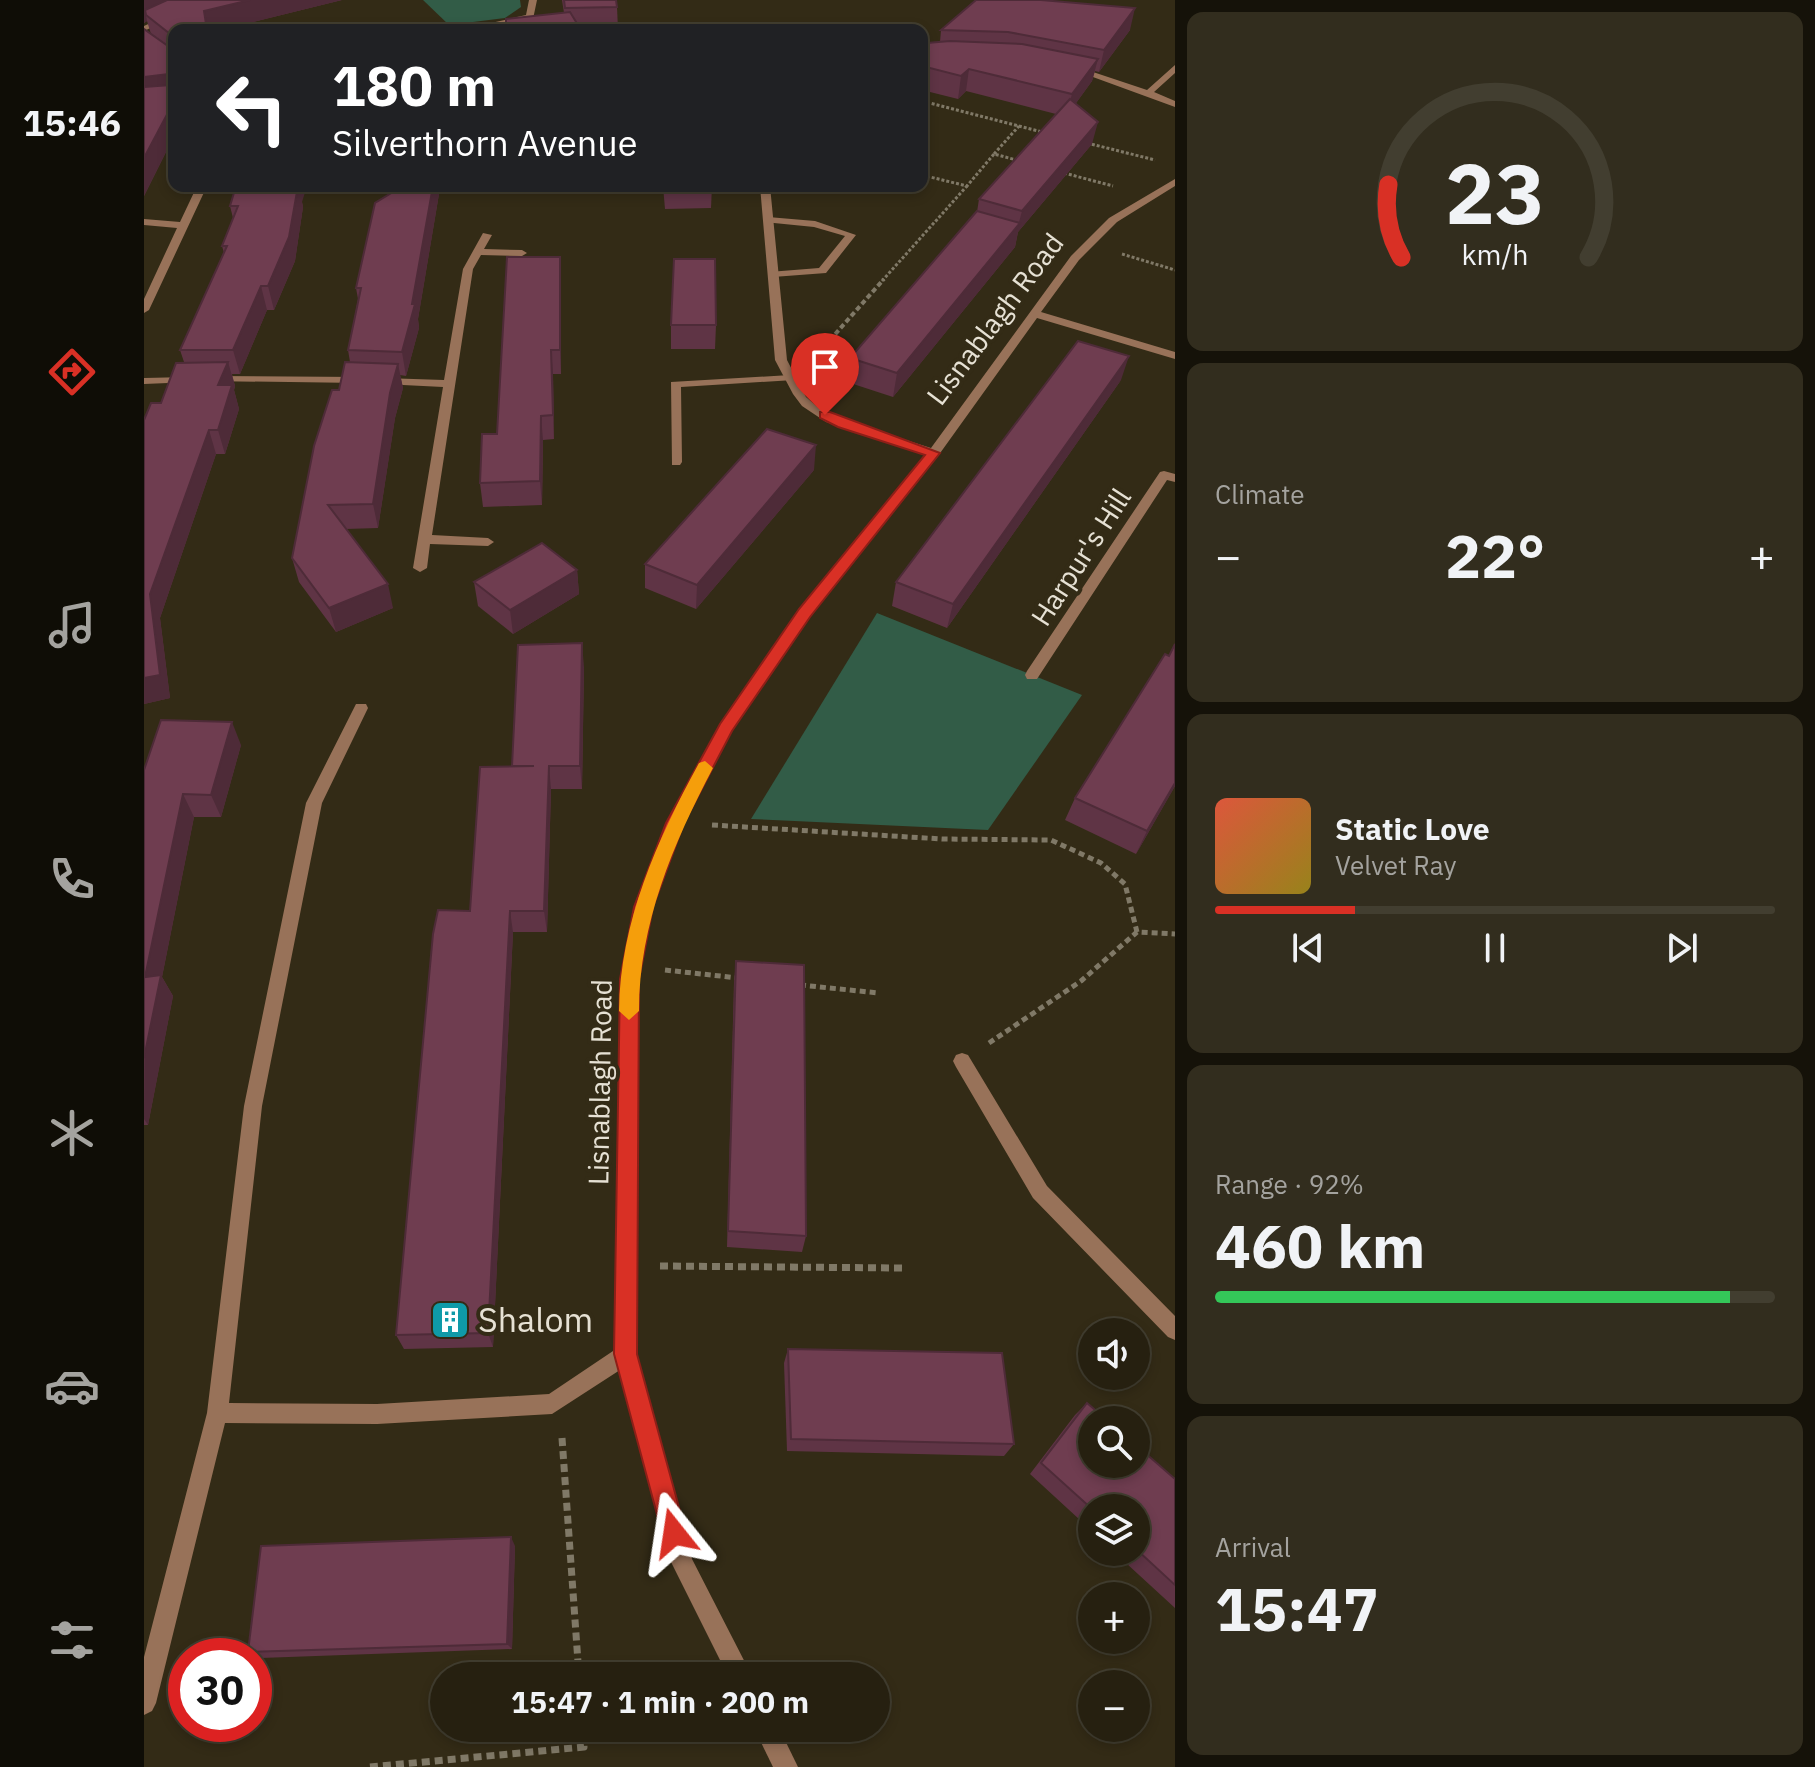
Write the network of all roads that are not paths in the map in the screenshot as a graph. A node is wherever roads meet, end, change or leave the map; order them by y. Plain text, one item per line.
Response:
1 (207, 0) edge
2 (533, 0) edge
3 (494, 24) edge
4 (144, 33) edge
5 (1062, 67) edge
6 (1175, 68) edge
7 (1148, 93) junction
8 (1175, 104) edge
9 (1175, 182) edge
10 (199, 192) edge
11 (766, 192) edge
12 (768, 220) junction
13 (144, 222) edge
14 (183, 225) junction
15 (487, 235) dead end
16 (478, 252) junction
17 (522, 253) edge
18 (773, 274) junction
19 (144, 310) edge
20 (1033, 313) junction
21 (1175, 356) edge
22 (790, 378) junction
23 (144, 381) edge
24 (449, 384) junction
25 (934, 453) junction
26 (676, 462) dead end
27 (1175, 478) edge
28 (424, 539) junction
29 (488, 542) dead end
30 (420, 568) dead end
31 (1032, 675) dead end
32 (361, 708) dead end
33 (962, 1061) road end
34 (1175, 1330) edge
35 (626, 1354) junction
36 (217, 1413) junction
37 (733, 1662) edge
38 (144, 1703) edge
39 (773, 1742) edge
40 (786, 1767) edge

1 - 4 street
2 - 3 street
5 - 7 street
6 - 7 street
7 - 8 street
9 - 20 street, Lisnablagh Road
10 - 14 street
11 - 12 street
12 - 18 street
12 - 18 street
13 - 14 street
14 - 19 street
15 - 16 street
16 - 17 street
16 - 24 street
18 - 22 street
20 - 21 street
20 - 25 street, Lisnablagh Road
22 - 25 street
22 - 26 street
23 - 24 street
24 - 28 street
25 - 35 street, Lisnablagh Road
27 - 31 street, Harpur's Hill
28 - 29 street
28 - 30 street
32 - 36 street
33 - 34 street
35 - 36 street
35 - 37 street, Lisnablagh Road
36 - 38 street
39 - 40 street

